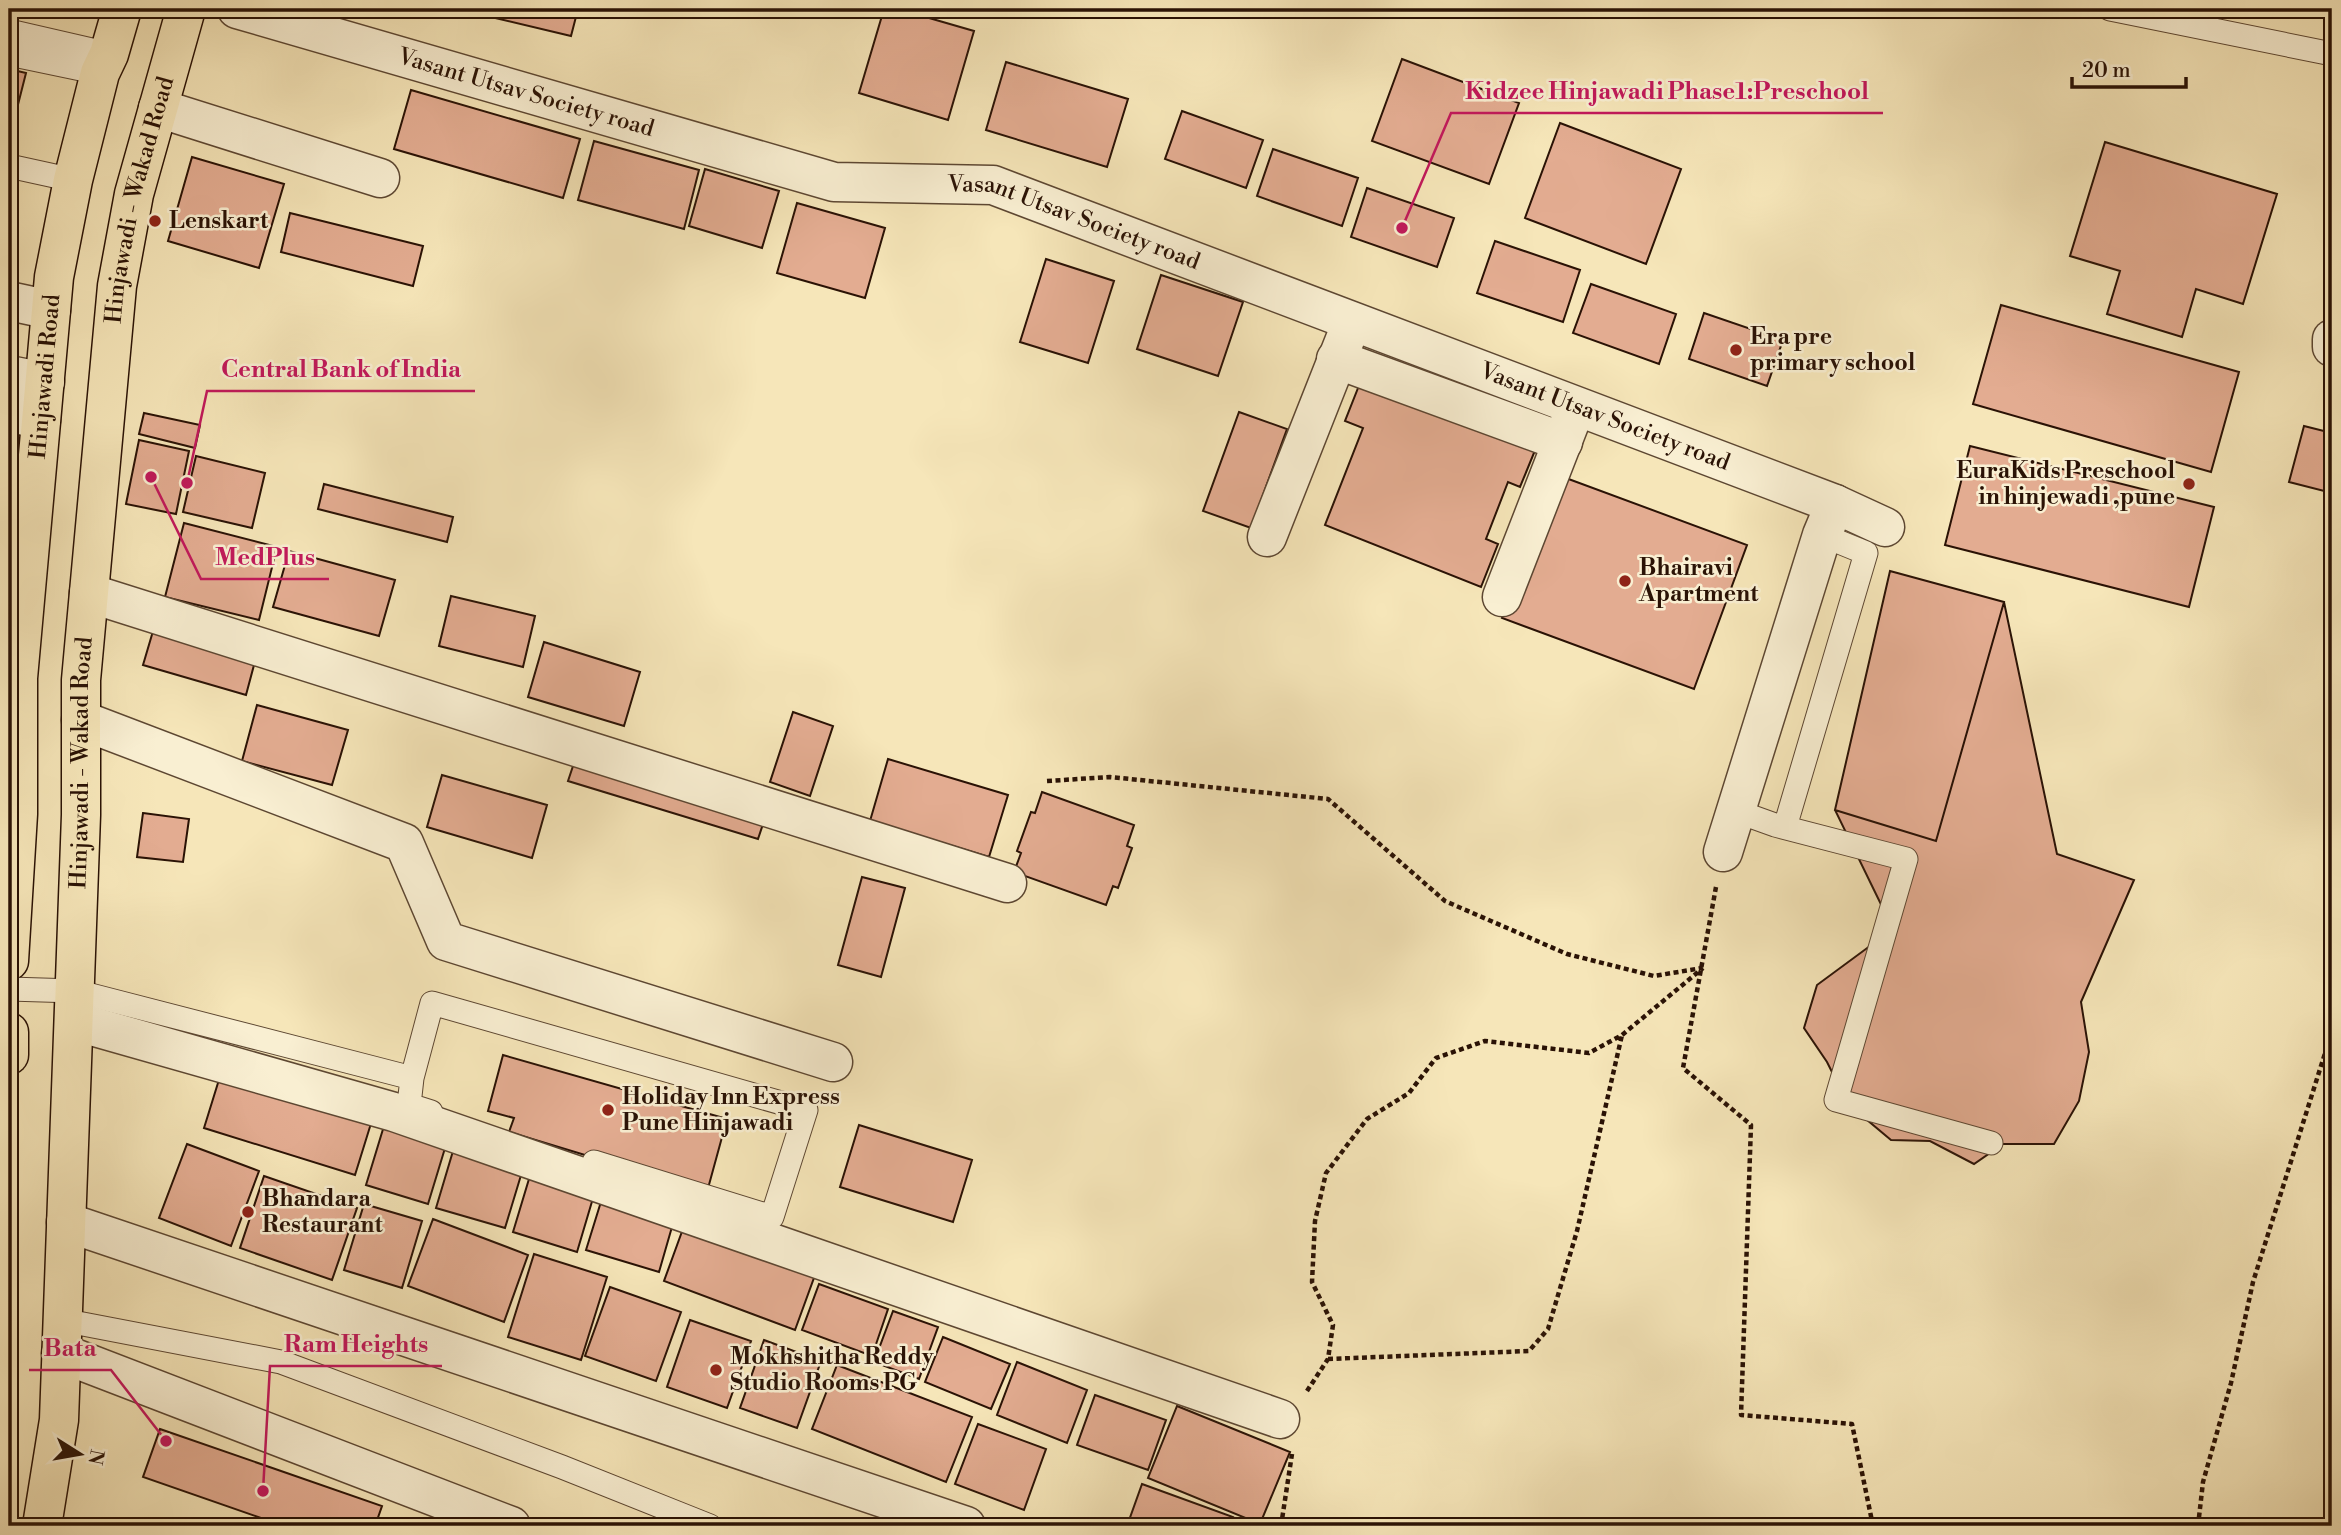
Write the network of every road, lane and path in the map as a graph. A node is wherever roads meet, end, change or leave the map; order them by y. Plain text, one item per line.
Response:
1 (122, 9) edge
2 (186, 9) edge
3 (237, 9) edge
4 (2110, 9) edge
5 (9, 31) edge
6 (9, 54) edge
7 (2332, 54) edge
8 (104, 63) junction
9 (158, 108) junction
10 (9, 166) edge
11 (380, 178) dead end
12 (73, 180) junction
13 (9, 301) edge
14 (51, 310) junction
15 (1341, 316) junction
16 (2332, 339) edge
17 (2332, 347) edge
18 (1331, 374) junction
19 (27, 378) edge
20 (1577, 405) junction
21 (25, 416) edge
22 (1563, 442) junction
23 (1829, 519) junction
24 (1885, 527) dead end
25 (1267, 537) dead end
26 (89, 593) junction
27 (1502, 597) dead end
28 (14, 666) edge
29 (81, 720) junction
30 (1047, 781) dead end
31 (1736, 811) junction
32 (1785, 827) junction
33 (1723, 852) joint
34 (1007, 883) dead end
35 (9, 961) edge
36 (1703, 968) junction
37 (9, 989) edge
38 (74, 1006) junction
39 (9, 1032) edge
40 (1622, 1035) junction
41 (2332, 1035) edge
42 (9, 1043) edge
43 (9, 1055) edge
44 (833, 1062) dead end
45 (412, 1078) junction
46 (1991, 1143) dead end
47 (66, 1222) junction
48 (62, 1336) junction
49 (1328, 1359) junction
50 (1292, 1422) junction
51 (48, 1524) edge
52 (511, 1526) edge
53 (710, 1526) edge
54 (966, 1526) edge
55 (1281, 1526) edge
56 (1873, 1526) edge
57 (2198, 1526) edge

1 - 8 main road, Hinjawadi Road
2 - 9 main road, Hinjawadi - Wakad Road
3 - 15 street, Vasant Utsav Society road
4 - 7 lane
5 - 8 lane
6 - 8 lane
8 - 12 main road, Hinjawadi Road
9 - 11 street
9 - 26 main road, Hinjawadi - Wakad Road
10 - 12 lane
12 - 14 main road, Hinjawadi Road
13 - 14 street
14 - 19 main road, Hinjawadi Road
15 - 18 street
15 - 20 street, Vasant Utsav Society road
16 - 17 street
18 - 22 street
18 - 25 street
19 - 21 main road, Hinjawadi Road
20 - 22 street
20 - 23 street, Vasant Utsav Society road
21 - 28 main road, Hinjawadi Road
22 - 27 street
23 - 24 street, Vasant Utsav Society road
23 - 31 street
23 - 32 lane
26 - 29 main road, Hinjawadi - Wakad Road
26 - 34 street
28 - 35 main road, Hinjawadi Road
29 - 38 main road, Hinjawadi - Wakad Road
29 - 44 street
30 - 36 path
31 - 32 lane
31 - 33 street
32 - 46 lane
33 - 36 path
36 - 40 path
36 - 56 path
37 - 38 lane
38 - 45 lane
38 - 47 main road, Hinjawadi - Wakad Road
38 - 50 street
39 - 42 main road
40 - 49 path
40 - 49 path
41 - 57 path
42 - 43 main road
45 - 45 lane
47 - 48 main road, Hinjawadi - Wakad Road
47 - 54 street
48 - 51 main road, Hinjawadi - Wakad Road
48 - 52 street
48 - 53 lane
49 - 50 path
50 - 55 path

